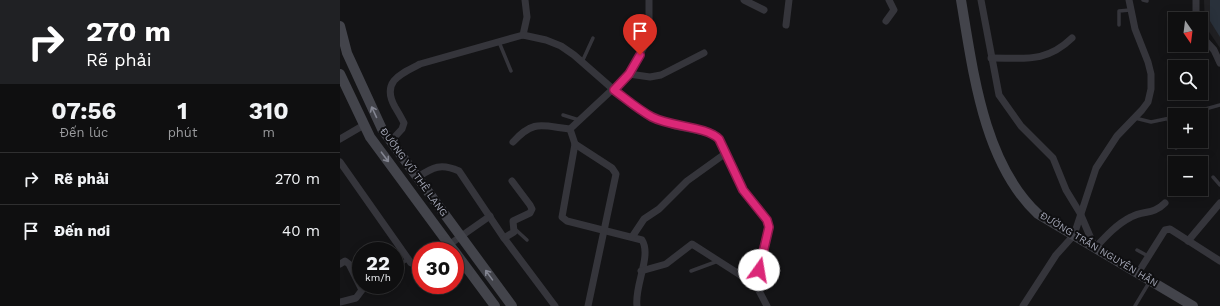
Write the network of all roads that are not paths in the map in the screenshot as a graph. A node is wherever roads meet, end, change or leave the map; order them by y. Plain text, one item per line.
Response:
1 (525, 0) edge
2 (649, 0) edge
3 (789, 0) edge
4 (889, 0) edge
5 (961, 0) edge
6 (981, 0) edge
7 (1129, 0) edge
8 (1196, 0) edge
9 (748, 1) edge
10 (764, 10) dead end
11 (1130, 10) junction
12 (1196, 12) edge
13 (886, 21) dead end
14 (786, 25) dead end
15 (1119, 25) dead end
16 (341, 32) edge
17 (523, 36) junction
18 (593, 38) dead end
19 (1072, 38) dead end
20 (499, 42) junction
21 (1208, 44) edge
22 (704, 54) dead end
23 (991, 58) junction
24 (582, 62) junction
25 (1220, 63) edge
26 (511, 71) dead end
27 (340, 74) edge
28 (629, 74) junction
29 (614, 90) junction
30 (1220, 105) edge
31 (1208, 108) edge
32 (563, 115) dead end
33 (1135, 118) junction
34 (1168, 119) edge
35 (580, 120) junction
36 (364, 125) junction
37 (570, 129) junction
38 (340, 139) edge
39 (391, 141) junction
40 (513, 142) dead end
41 (575, 144) junction
42 (726, 153) junction
43 (340, 162) edge
44 (1213, 177) dead end
45 (418, 178) junction
46 (512, 181) dead end
47 (1220, 184) edge
48 (1164, 203) dead end
49 (1220, 203) edge
50 (1080, 213) junction
51 (490, 216) junction
52 (514, 228) junction
53 (604, 231) junction
54 (1074, 235) junction
55 (461, 236) junction
56 (632, 237) junction
57 (504, 238) junction
58 (527, 240) dead end
59 (1188, 240) junction
60 (448, 242) edge
61 (457, 242) edge
62 (1096, 248) junction
63 (1137, 250) dead end
64 (1148, 256) junction
65 (408, 259) junction
66 (718, 261) junction
67 (1220, 261) edge
68 (404, 262) edge
69 (412, 263) edge
70 (340, 264) edge
71 (464, 264) edge
72 (641, 271) junction
73 (691, 271) dead end
74 (1138, 273) junction
75 (1150, 280) junction
76 (756, 285) junction
77 (340, 302) edge
78 (495, 306) edge
79 (512, 306) edge
80 (555, 306) edge
81 (588, 306) edge
82 (637, 306) edge
83 (766, 306) edge
84 (1023, 306) edge
85 (1135, 306) edge
86 (1193, 306) edge

1 - 17 street
2 - 28 street
3 - 14 street
4 - 13 street
5 - 54 street, ĐƯỜNG TRẦN NGUYÊN HÃN
6 - 23 street
7 - 11 street
8 - 12 street
9 - 10 street
11 - 15 lane
11 - 33 street
39 -> 16 street, ĐƯỜNG VŨ THÊ LANG
17 - 20 street
17 - 24 street
18 - 24 lane
19 - 23 street
20 - 26 lane
20 - 39 street
21 - 25 street
22 - 28 street
23 - 50 street
24 - 29 street
27 - 36 street, ĐƯỜNG VŨ THÊ LANG
28 - 29 street
29 - 35 street
29 - 42 street
30 - 31 lane
32 - 35 lane
33 - 34 lane
33 - 50 street
35 - 37 street
36 - 38 street
36 -> 60 street, ĐƯỜNG VŨ THÊ LANG
37 - 40 street
37 - 41 street
39 - 45 street, ĐƯỜNG VŨ THÊ LANG
41 - 53 street
41 - 53 street
42 - 56 street
42 - 76 street
43 - 65 street
44 - 47 lane
45 - 51 street
45 - 55 street, ĐƯỜNG VŨ THÊ LANG
46 - 52 street
48 - 62 street
49 - 59 street
50 - 54 street
50 - 62 street
51 - 55 street
51 - 57 street
52 - 57 street
52 - 58 lane
53 - 56 street
53 - 81 street
54 - 62 street, ĐƯỜNG TRẦN NGUYÊN HÃN
54 - 84 street
55 - 61 street
79 -> 55 street, ĐƯỜNG VŨ THÊ LANG
56 - 72 street
57 - 80 street
59 - 64 street
59 - 67 street
62 - 74 street, ĐƯỜNG TRẦN NGUYÊN HÃN
63 - 64 lane
64 - 74 street
65 - 68 lane
65 - 69 street
66 - 72 street
66 - 73 lane
66 - 76 street
70 - 77 street
71 - 78 street, ĐƯỜNG VŨ THÊ LANG
72 - 82 street
74 - 75 street, ĐƯỜNG TRẦN NGUYÊN HÃN
75 - 85 lane
75 - 86 street, ĐƯỜNG TRẦN NGUYÊN HÃN
76 - 83 street

